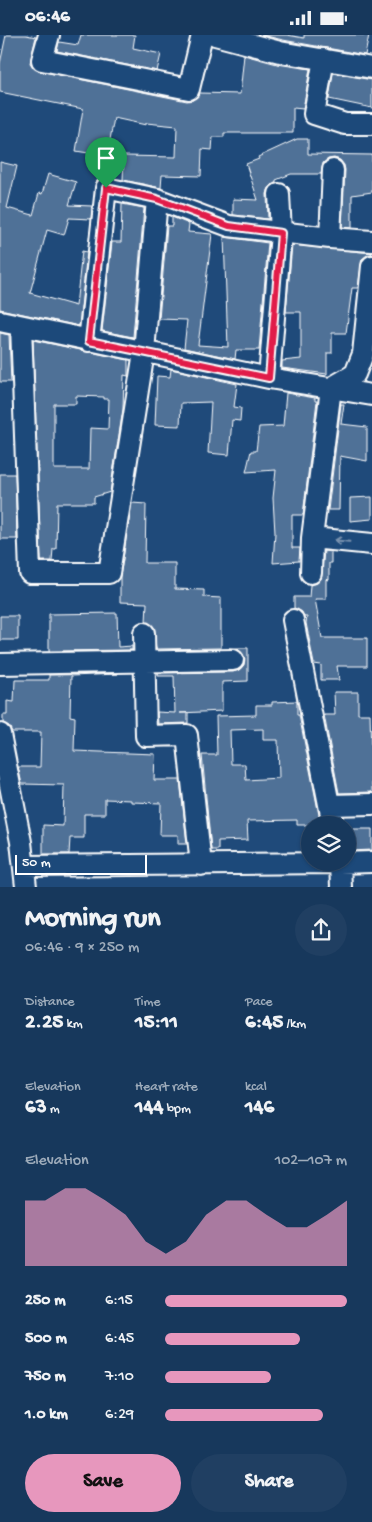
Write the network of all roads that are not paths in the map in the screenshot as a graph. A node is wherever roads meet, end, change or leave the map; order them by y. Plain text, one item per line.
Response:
1 (49, 35) edge
2 (202, 35) edge
3 (215, 35) edge
4 (281, 43) edge
5 (324, 59) junction
6 (372, 68) edge
7 (372, 124) edge
8 (333, 170) dead end
9 (279, 195) dead end
10 (157, 199) junction
11 (281, 233) junction
12 (330, 238) junction
13 (372, 241) edge
14 (372, 267) edge
15 (0, 321) edge
16 (20, 326) junction
17 (89, 341) junction
18 (144, 352) junction
19 (269, 378) junction
20 (331, 388) junction
21 (372, 395) edge
22 (312, 538) junction
23 (372, 544) edge
24 (311, 573) dead end
25 (293, 620) dead end
26 (144, 633) dead end
27 (233, 659) dead end
28 (144, 661) junction
29 (0, 664) edge
30 (1, 739) edge
31 (372, 803) edge
32 (330, 805) junction
33 (332, 816) edge
34 (372, 861) edge
35 (356, 862) edge
36 (301, 864) edge
37 (201, 865) junction
38 (24, 866) junction
39 (340, 871) edge
40 (26, 887) edge
41 (341, 887) edge

1 - 2 street
3 - 4 street
4 - 5 street
5 - 6 street
5 - 7 street
8 - 12 street
9 - 11 street
10 - 11 street
10 - 17 street
10 - 18 street
11 - 12 street
11 - 19 street
12 - 13 street
14 - 20 street
15 - 16 street
16 - 17 street
16 - 18 street
17 - 18 street
18 - 19 street
19 - 20 street
20 - 21 street
20 - 22 street
23 -> 22 street
22 - 24 street
25 - 32 street
26 - 28 street
27 - 28 street
28 - 29 street
28 - 37 street
30 - 38 street
31 - 32 street
32 - 33 street
34 - 35 street
36 - 37 street
37 - 38 street
38 - 40 street
39 - 41 street

